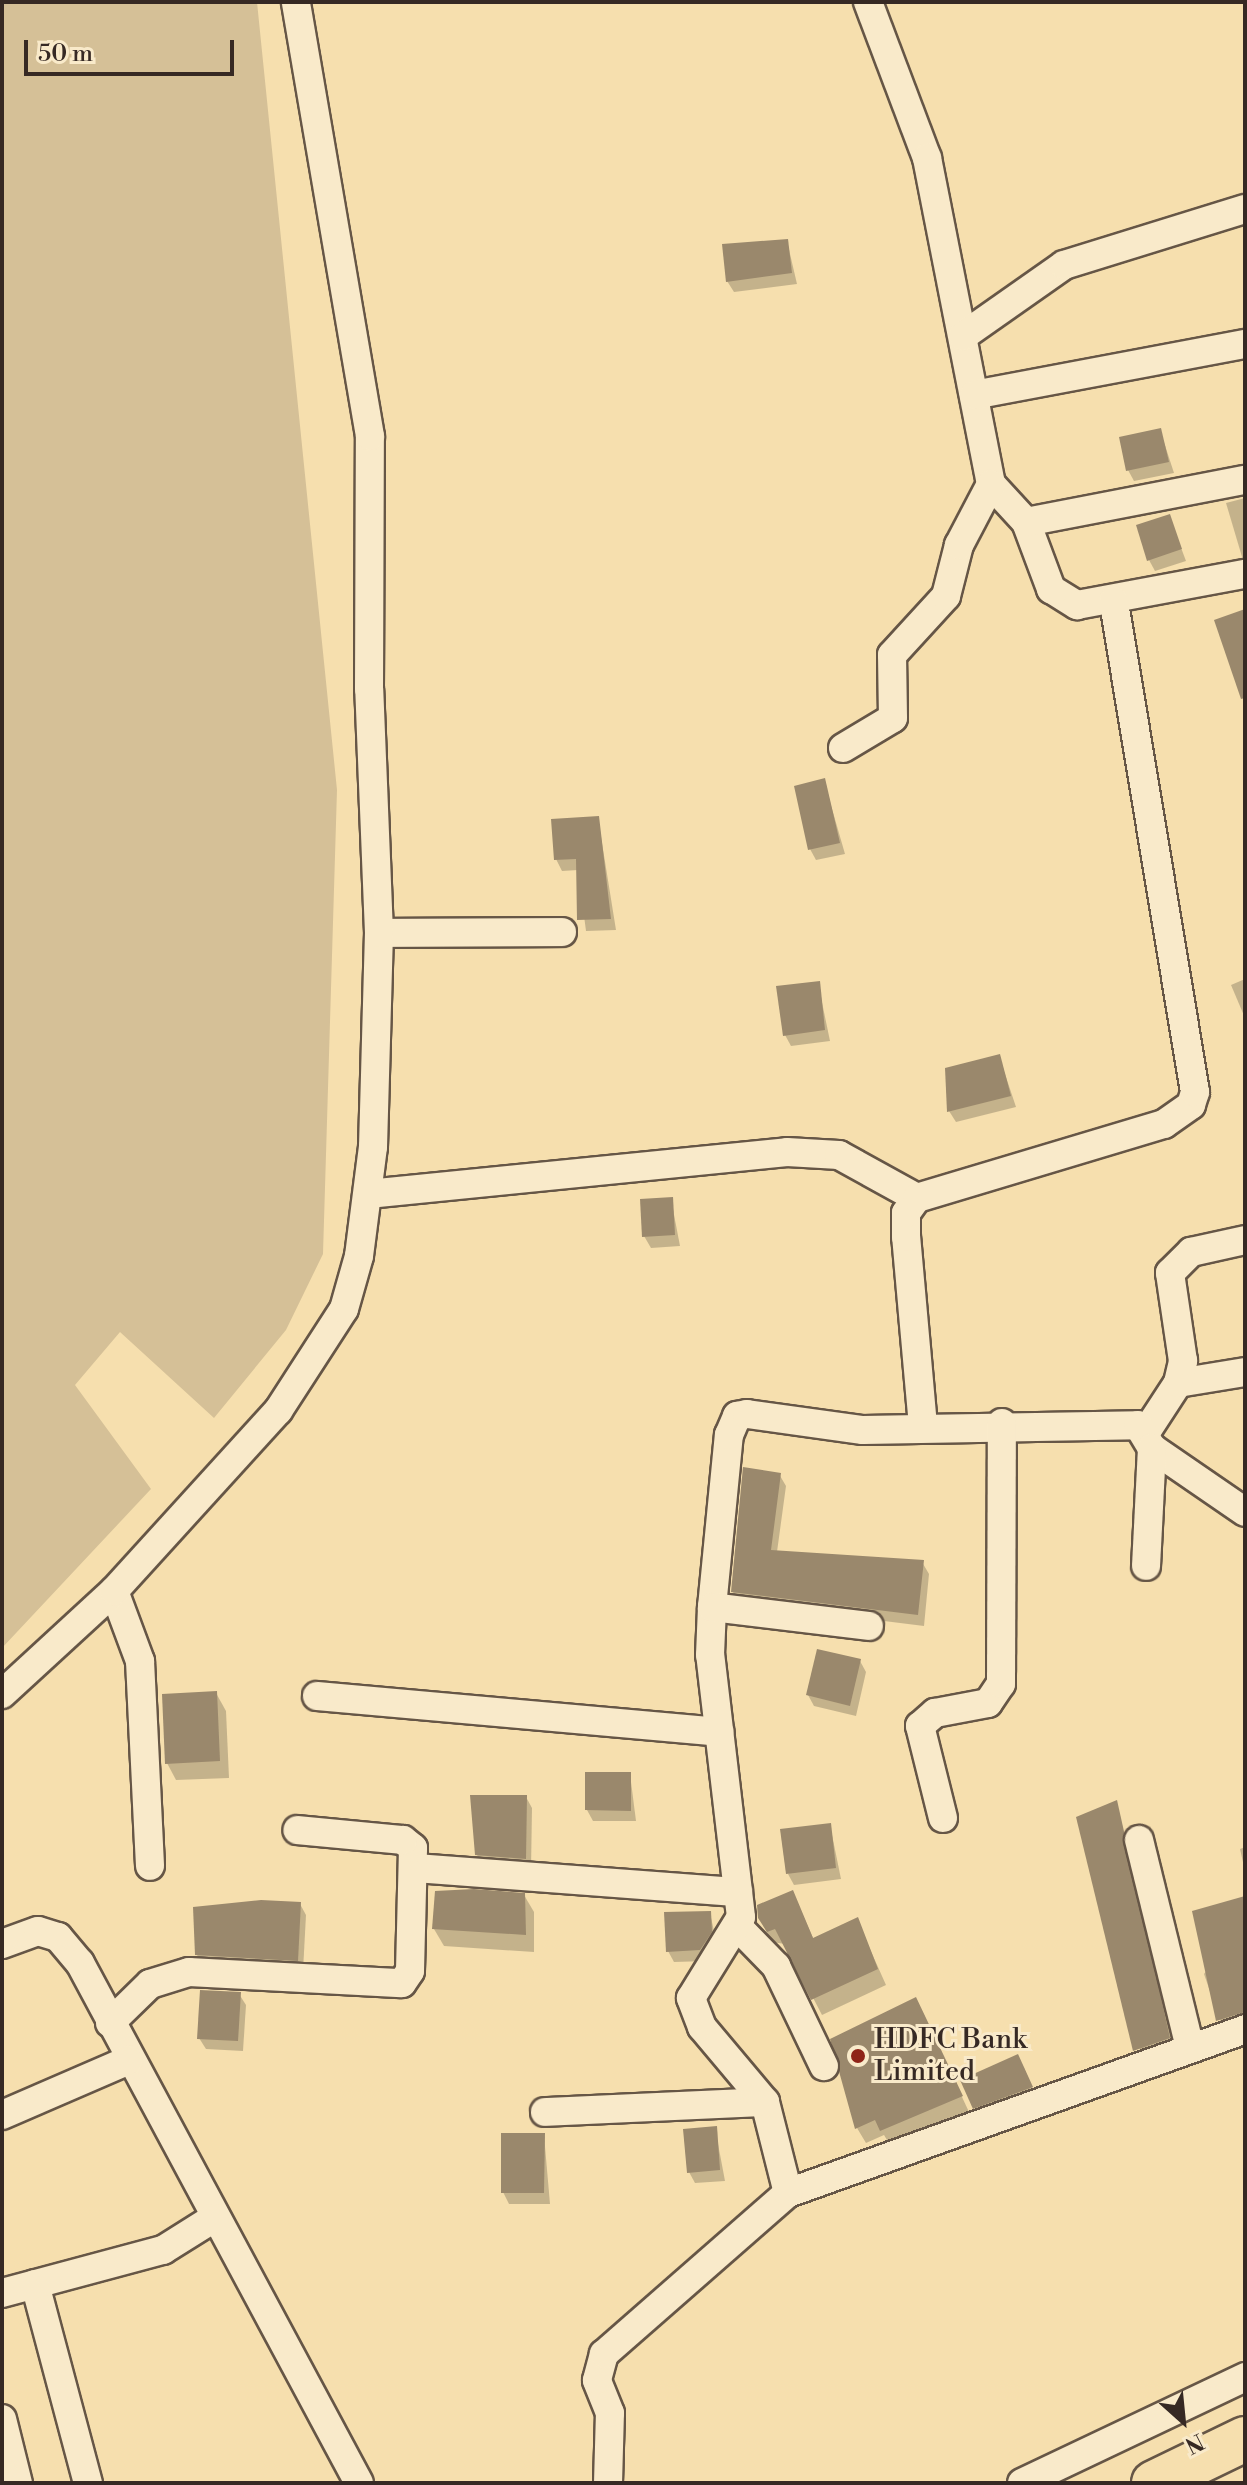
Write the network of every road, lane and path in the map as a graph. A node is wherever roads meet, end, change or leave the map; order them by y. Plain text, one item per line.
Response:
1 (296, 2) edge
2 (868, 2) edge
3 (1245, 209) edge
4 (963, 336) junction
5 (1245, 344) edge
6 (974, 395) junction
7 (1245, 480) edge
8 (991, 484) junction
9 (1026, 522) junction
10 (1245, 574) edge
11 (1114, 601) junction
12 (843, 748) dead end
13 (562, 932) dead end
14 (379, 933) junction
15 (368, 1194) junction
16 (917, 1198) junction
17 (1245, 1240) edge
18 (1245, 1372) edge
19 (1178, 1383) junction
20 (1002, 1423) junction
21 (923, 1426) junction
22 (1149, 1440) junction
23 (1245, 1512) edge
24 (1146, 1566) dead end
25 (114, 1591) junction
26 (712, 1607) junction
27 (869, 1626) dead end
28 (2, 1694) edge
29 (317, 1696) dead end
30 (719, 1732) junction
31 (943, 1818) dead end
32 (297, 1830) dead end
33 (1139, 1840) dead end
34 (150, 1866) dead end
35 (416, 1868) junction
36 (738, 1892) junction
37 (740, 1929) junction
38 (2, 1944) edge
39 (110, 2023) junction
40 (1245, 2029) edge
41 (1189, 2043) junction
42 (129, 2060) junction
43 (824, 2066) dead end
44 (765, 2102) junction
45 (545, 2112) dead end
46 (2, 2115) edge
47 (788, 2193) junction
48 (214, 2218) junction
49 (35, 2284) junction
50 (2, 2293) edge
51 (1245, 2377) edge
52 (2, 2419) edge
53 (1245, 2439) edge
54 (18, 2483) edge
55 (88, 2483) edge
56 (359, 2483) edge
57 (608, 2483) edge
58 (1022, 2483) edge
59 (1154, 2483) edge

1 - 14 street
2 - 4 street
3 - 4 street
4 - 6 street
5 - 6 street
6 - 8 street
7 - 9 street
8 - 9 street
8 - 12 street
9 - 11 street
10 - 11 street
11 - 16 street
13 - 14 street
14 - 15 street
15 - 16 street
15 - 25 street
16 - 21 street
17 - 19 street
18 - 19 street
19 - 22 street
20 - 21 street
20 - 22 street
20 - 31 street
21 - 26 street
22 - 23 street
22 - 24 street
25 - 28 street
25 - 34 street
26 - 27 street
26 - 30 street
29 - 30 street
30 - 36 street
32 - 35 street
33 - 41 street
35 - 36 street
35 - 39 street
36 - 37 street
37 - 43 street
37 - 44 street
38 - 39 street
39 - 42 street
40 - 41 street
41 - 47 street
42 - 46 street
42 - 48 street
44 - 45 street
44 - 47 street
47 - 57 street
48 - 49 street
48 - 56 street
49 - 50 street
49 - 55 street
51 - 58 street
52 - 54 street
53 - 59 highway

